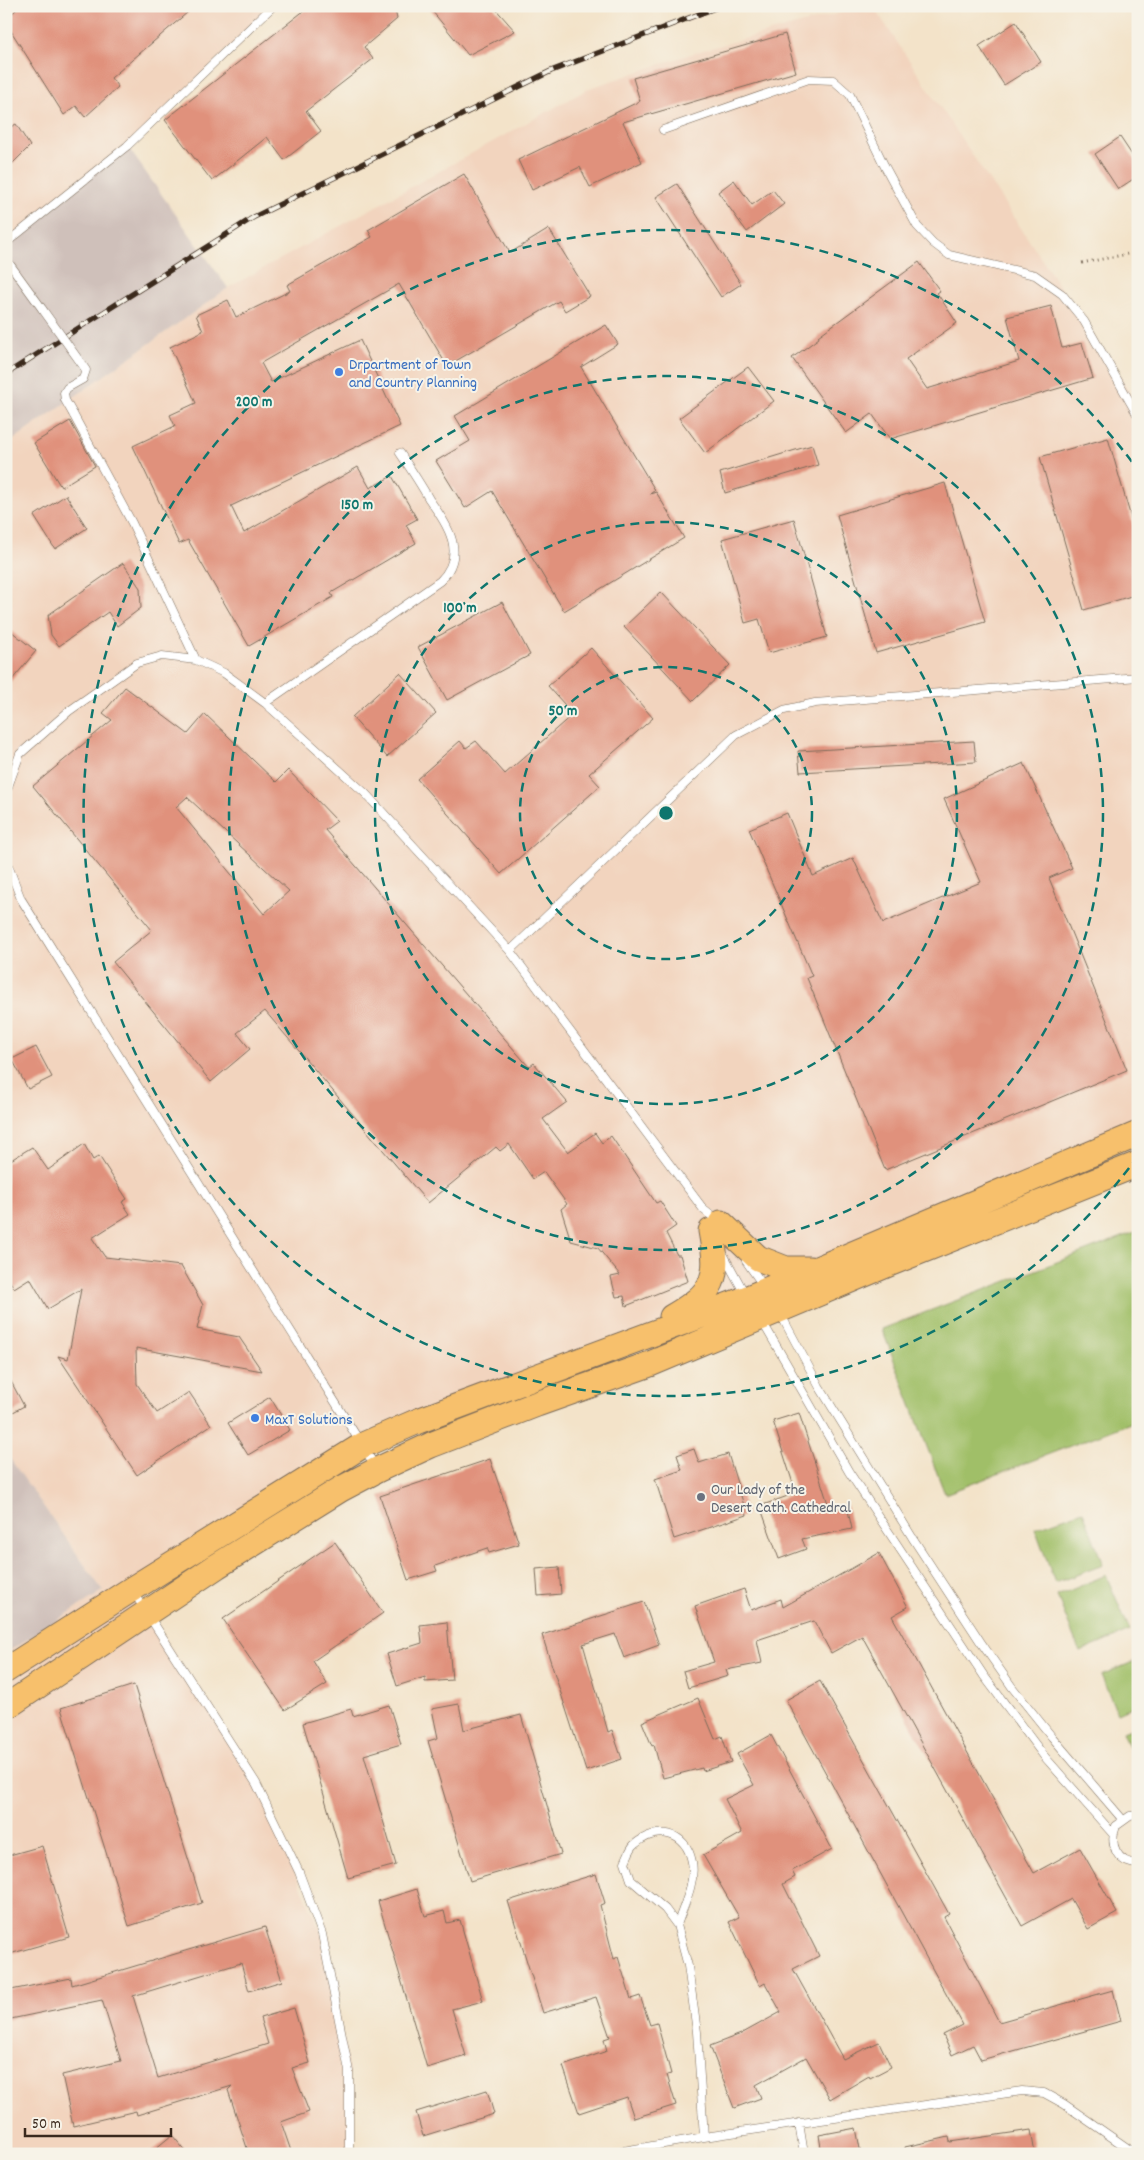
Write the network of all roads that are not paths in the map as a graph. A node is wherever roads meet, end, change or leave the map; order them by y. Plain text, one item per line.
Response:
1 (273, 6) edge
2 (663, 130) dead end
3 (6, 243) edge
4 (6, 259) edge
5 (1138, 416) edge
6 (400, 453) dead end
7 (196, 660) junction
8 (1138, 677) edge
9 (264, 703) junction
10 (6, 792) edge
11 (6, 860) edge
12 (510, 951) junction
13 (1138, 1134) edge
14 (1138, 1164) edge
15 (712, 1221) junction
16 (814, 1269) junction
17 (764, 1305) junction
18 (644, 1338) junction
19 (650, 1364) junction
20 (363, 1445) junction
21 (377, 1470) junction
22 (132, 1589) junction
23 (148, 1612) junction
24 (6, 1670) edge
25 (6, 1707) edge
26 (1138, 1815) edge
27 (1123, 1820) junction
28 (1113, 1834) junction
29 (1138, 1864) edge
30 (677, 1925) junction
31 (799, 2123) junction
32 (704, 2137) junction
33 (349, 2154) edge
34 (606, 2154) edge
35 (804, 2154) edge
36 (1136, 2154) edge

1 - 3 lane
2 - 5 lane
4 - 7 lane, bridge
6 - 9 lane
7 - 9 lane
7 - 10 lane
8 - 12 lane
9 - 12 lane
11 - 20 lane
12 - 15 lane
13 - 16 main road
14 - 17 main road
15 - 16 main road
15 - 17 lane
15 - 17 lane
15 - 18 main road
16 - 17 main road
17 - 18 main road
17 - 19 main road
17 - 27 lane
17 - 28 lane
18 - 19 main road
18 - 20 main road
19 - 21 main road
20 - 21 lane
20 - 22 main road
21 - 23 main road
22 - 23 lane
22 - 24 main road
23 - 25 main road
23 - 33 lane
26 - 27 lane
27 - 28 lane
28 - 29 lane
30 - 30 lane
30 - 32 lane
31 - 32 lane
31 - 35 lane
31 - 36 lane
32 - 34 lane

